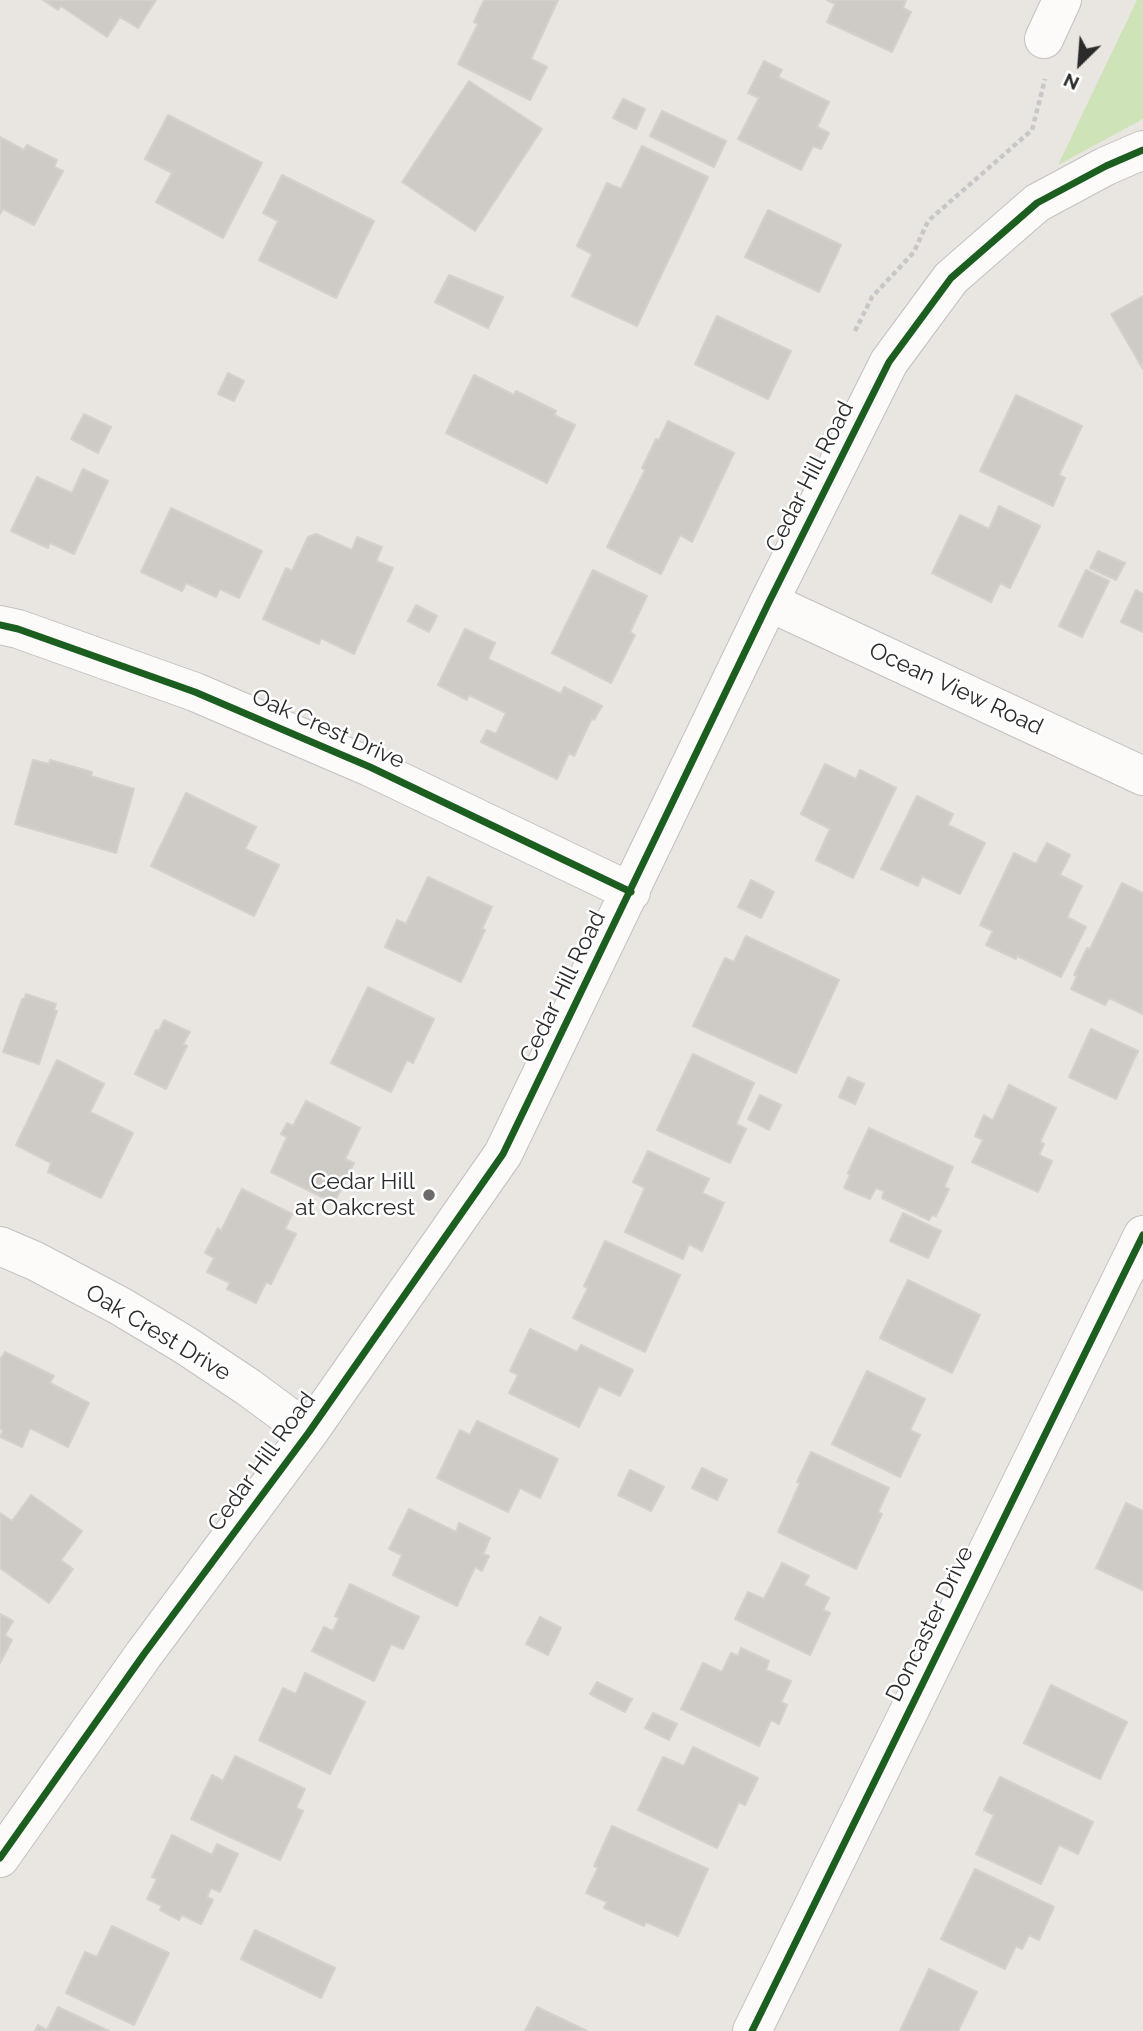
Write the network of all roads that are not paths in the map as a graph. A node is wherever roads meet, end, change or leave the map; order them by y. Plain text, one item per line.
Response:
1 (1062, 0) edge
2 (1044, 38) road end
3 (1143, 150) edge
4 (769, 602) junction
5 (0, 625) edge
6 (1143, 776) edge
7 (631, 892) junction
8 (1143, 1234) edge
9 (0, 1246) edge
10 (309, 1432) junction
11 (0, 1858) edge
12 (752, 2031) edge

1 - 2 street
3 - 4 street, Cedar Hill Road
4 - 6 street, Ocean View Road
4 - 7 street, Cedar Hill Road
5 - 7 street, Oak Crest Drive
7 - 10 street, Cedar Hill Road
8 - 12 street, Doncaster Drive
9 - 10 street, Oak Crest Drive
10 - 11 street, Cedar Hill Road

